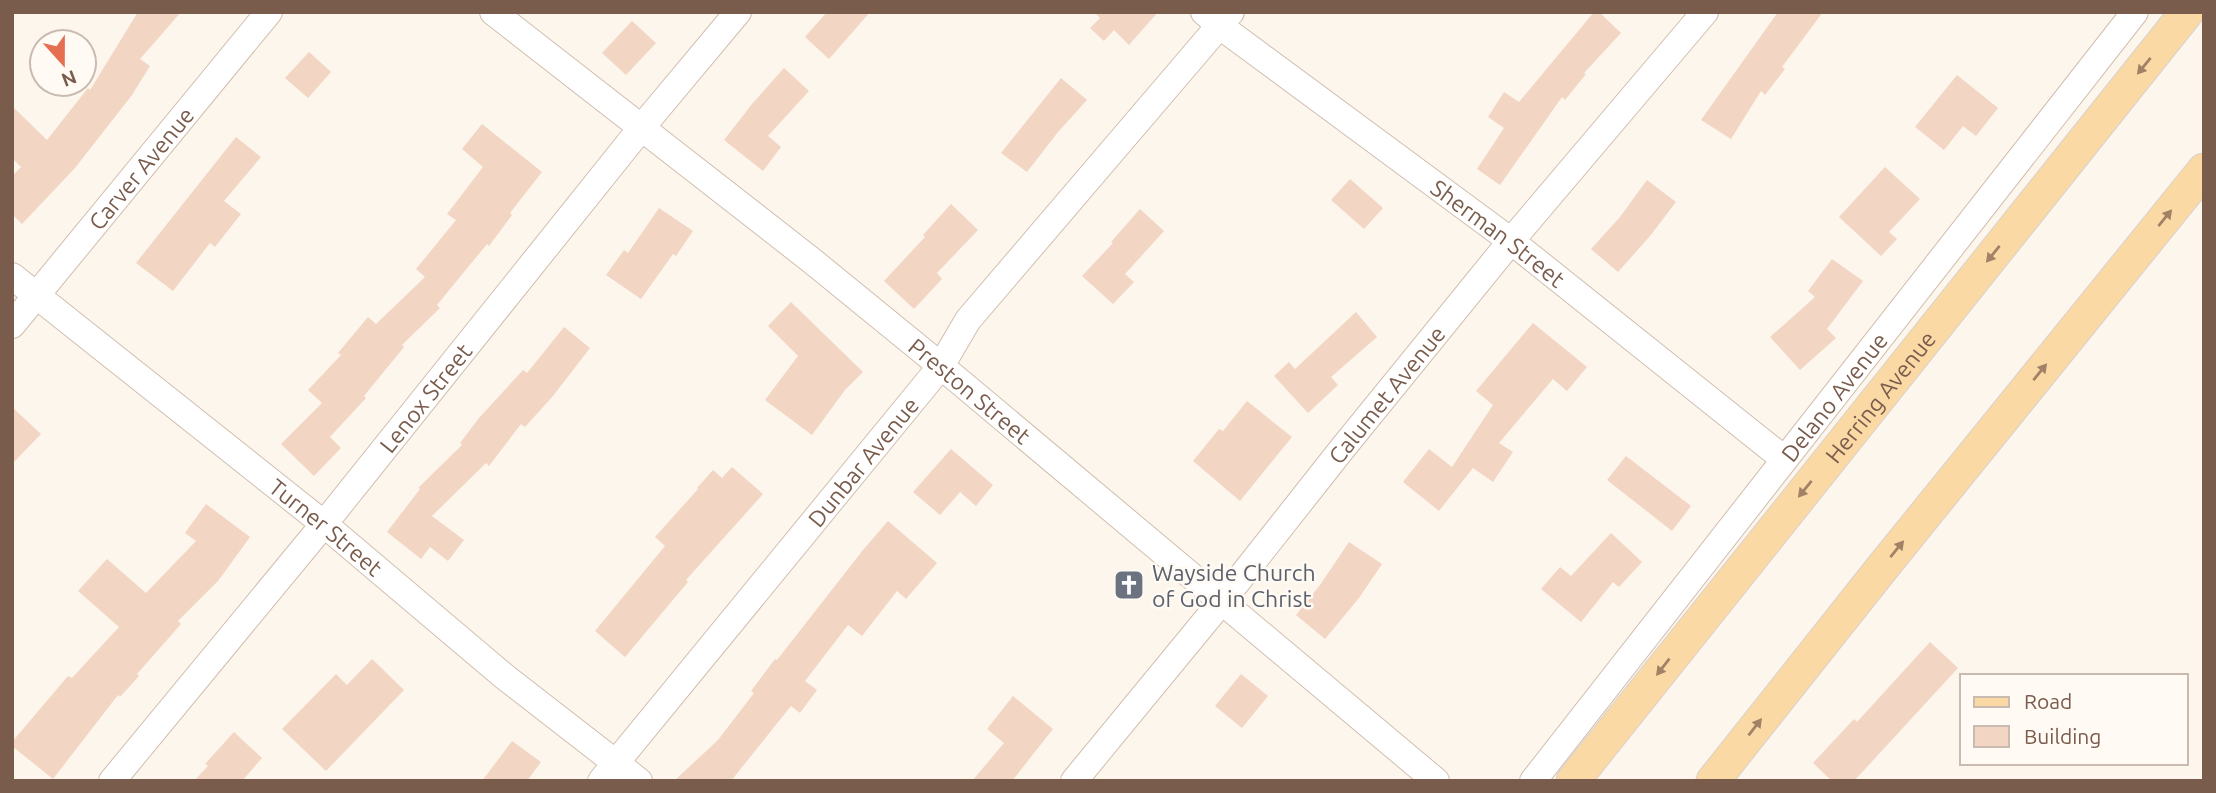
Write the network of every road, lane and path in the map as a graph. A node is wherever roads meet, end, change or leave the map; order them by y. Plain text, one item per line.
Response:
1 (269, 12) edge
2 (494, 12) edge
3 (738, 12) edge
4 (1705, 12) edge
5 (2135, 12) edge
6 (2187, 12) edge
7 (1219, 17) edge
8 (642, 127) junction
9 (2204, 170) edge
10 (1511, 241) junction
11 (12, 276) edge
12 (36, 296) junction
13 (12, 324) edge
14 (941, 366) junction
15 (1784, 460) junction
16 (324, 524) junction
17 (1222, 601) junction
18 (609, 772) edge
19 (112, 781) edge
20 (639, 781) edge
21 (1074, 781) edge
22 (1436, 781) edge
23 (1533, 781) edge
24 (1573, 781) edge
25 (1713, 781) edge

1 - 12 street, Carver Avenue
2 - 8 street, Preston Street
3 - 8 street, Lenox Street
4 - 10 street, Calumet Avenue
5 - 15 street, Delano Avenue
6 -> 24 main road, Herring Avenue
7 - 10 street, Sherman Street
7 - 14 street, Dunbar Avenue
8 - 14 street, Preston Street
8 - 16 street, Lenox Street
25 -> 9 main road
10 - 15 street, Sherman Street
10 - 17 street, Calumet Avenue
11 - 12 street, Turner Street
12 - 13 street, Carver Avenue
12 - 16 street, Turner Street
14 - 17 street, Preston Street
14 - 18 street, Dunbar Avenue
15 - 23 street, Delano Avenue
16 - 18 street, Turner Street
16 - 19 street, Lenox Street
17 - 21 street, Calumet Avenue
17 - 22 street, Preston Street
18 - 20 street, Turner Street

